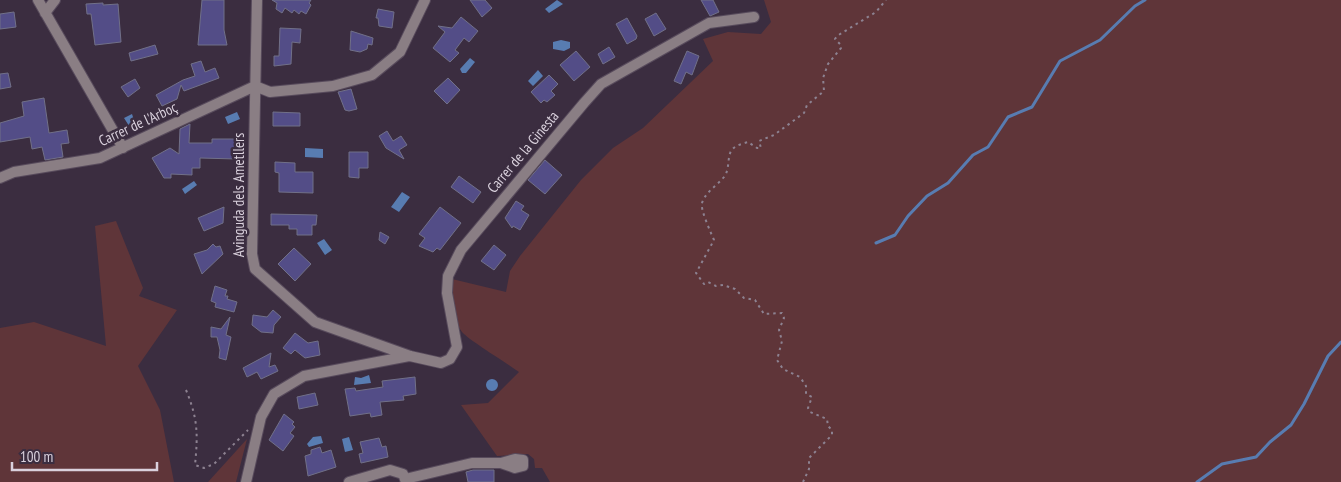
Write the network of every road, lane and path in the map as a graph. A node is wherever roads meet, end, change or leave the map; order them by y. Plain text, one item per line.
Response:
1 (38, 0) edge
2 (55, 0) edge
3 (257, 0) edge
4 (425, 0) edge
5 (886, 0) edge
6 (45, 13) junction
7 (754, 17) dead end
8 (255, 86) junction
9 (123, 148) junction
10 (0, 178) edge
11 (378, 344) junction
12 (410, 356) junction
13 (376, 362) junction
14 (186, 390) dead end
15 (259, 425) junction
16 (501, 463) dead end
17 (406, 480) edge
18 (246, 482) edge
19 (349, 482) edge
20 (803, 482) edge

1 - 6 street
2 - 6 street
3 - 8 street, Avinguda dels Ametllers
4 - 8 street
5 - 20 path
6 - 9 street
7 - 12 street, Carrer de la Ginesta
8 - 9 street, Carrer de l'Arboç
8 - 11 street, Avinguda dels Ametllers
9 - 10 street, Carrer de l'Arboç
11 - 12 street, Avinguda dels Ametllers
11 - 13 street
12 - 13 street
13 - 15 street
14 - 15 path
15 - 18 street
16 - 17 street
17 - 19 street

